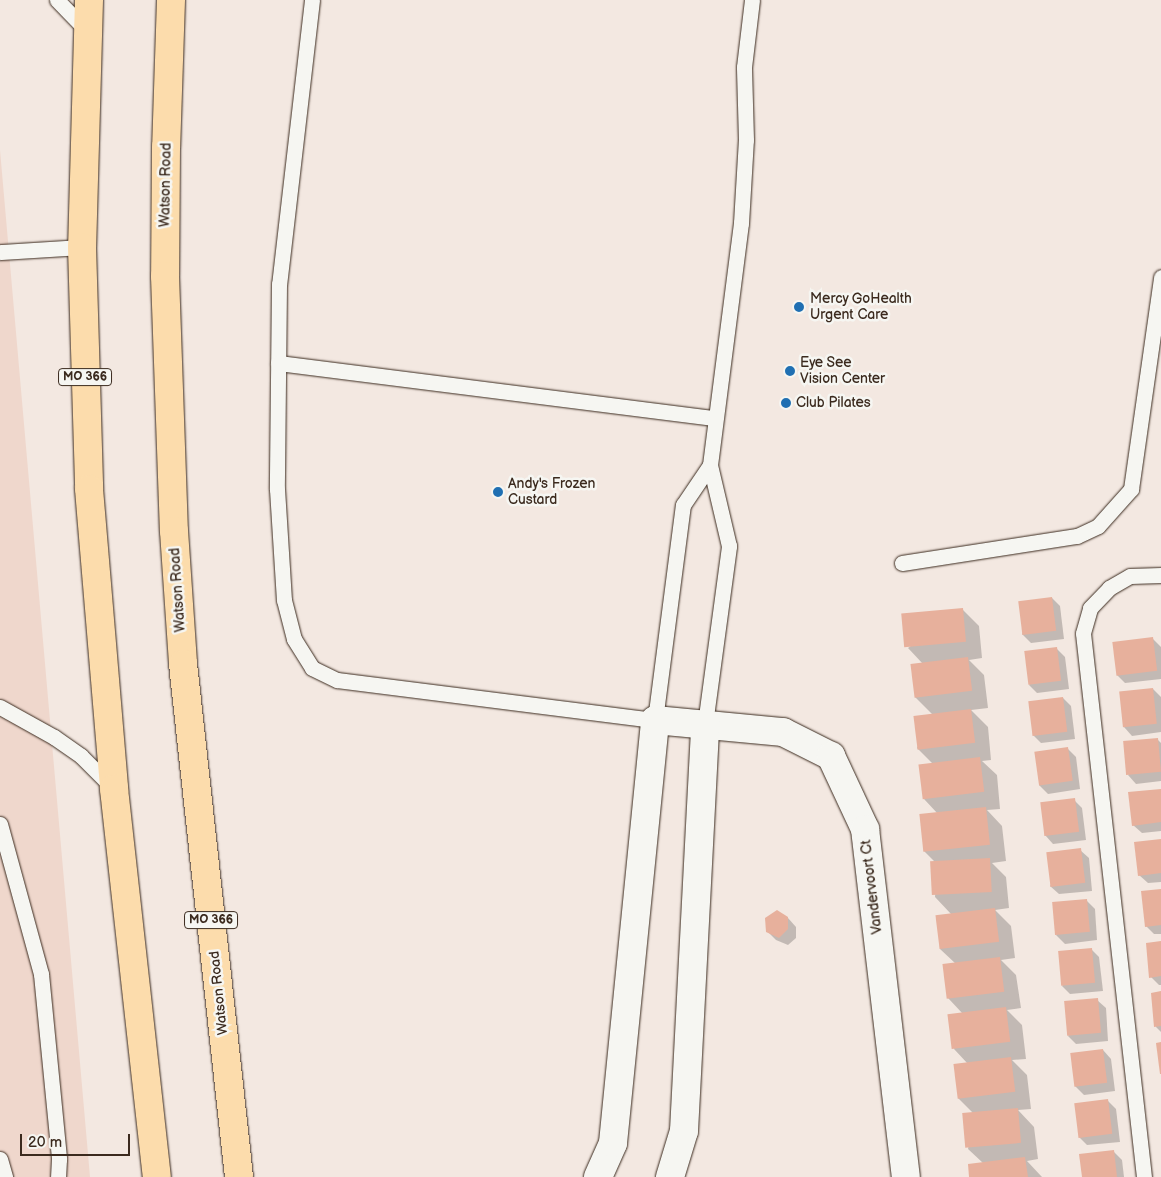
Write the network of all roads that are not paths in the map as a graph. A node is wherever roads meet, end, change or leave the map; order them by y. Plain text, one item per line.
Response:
1 (57, 0) edge
2 (89, 0) edge
3 (154, 0) edge
4 (171, 0) edge
5 (312, 0) edge
6 (752, 0) edge
7 (169, 28) junction
8 (87, 31) junction
9 (82, 248) junction
10 (0, 252) edge
11 (1161, 277) edge
12 (278, 363) junction
13 (715, 418) junction
14 (710, 465) junction
15 (902, 563) dead end
16 (1161, 575) edge
17 (0, 707) edge
18 (655, 720) junction
19 (706, 724) junction
20 (114, 789) junction
21 (0, 824) edge
22 (152, 1135) junction
23 (0, 1159) edge
24 (243, 1172) edge
25 (5, 1177) edge
26 (58, 1177) edge
27 (140, 1177) edge
28 (157, 1177) edge
29 (598, 1177) edge
30 (670, 1177) edge
31 (906, 1177) edge
32 (1144, 1177) edge

1 - 8 lane
2 - 8 main road, MO 366
3 - 7 main road
4 - 7 main road, Watson Road / MO 366
5 - 12 lane
6 - 13 lane
7 - 24 main road, Watson Road / MO 366
8 - 9 main road, MO 366
9 - 10 lane
9 - 20 main road, MO 366
11 - 15 lane
12 - 13 lane
12 - 18 lane
13 - 14 lane
14 - 18 lane
14 - 19 lane
16 - 32 lane
17 - 20 lane
18 - 19 street, Vandervoort Ct
18 - 29 street
19 - 30 street
19 - 31 street, Vandervoort Ct
20 - 22 main road, MO 366
21 - 26 lane
22 - 27 main road
22 - 28 main road, MO 366
23 - 25 lane

